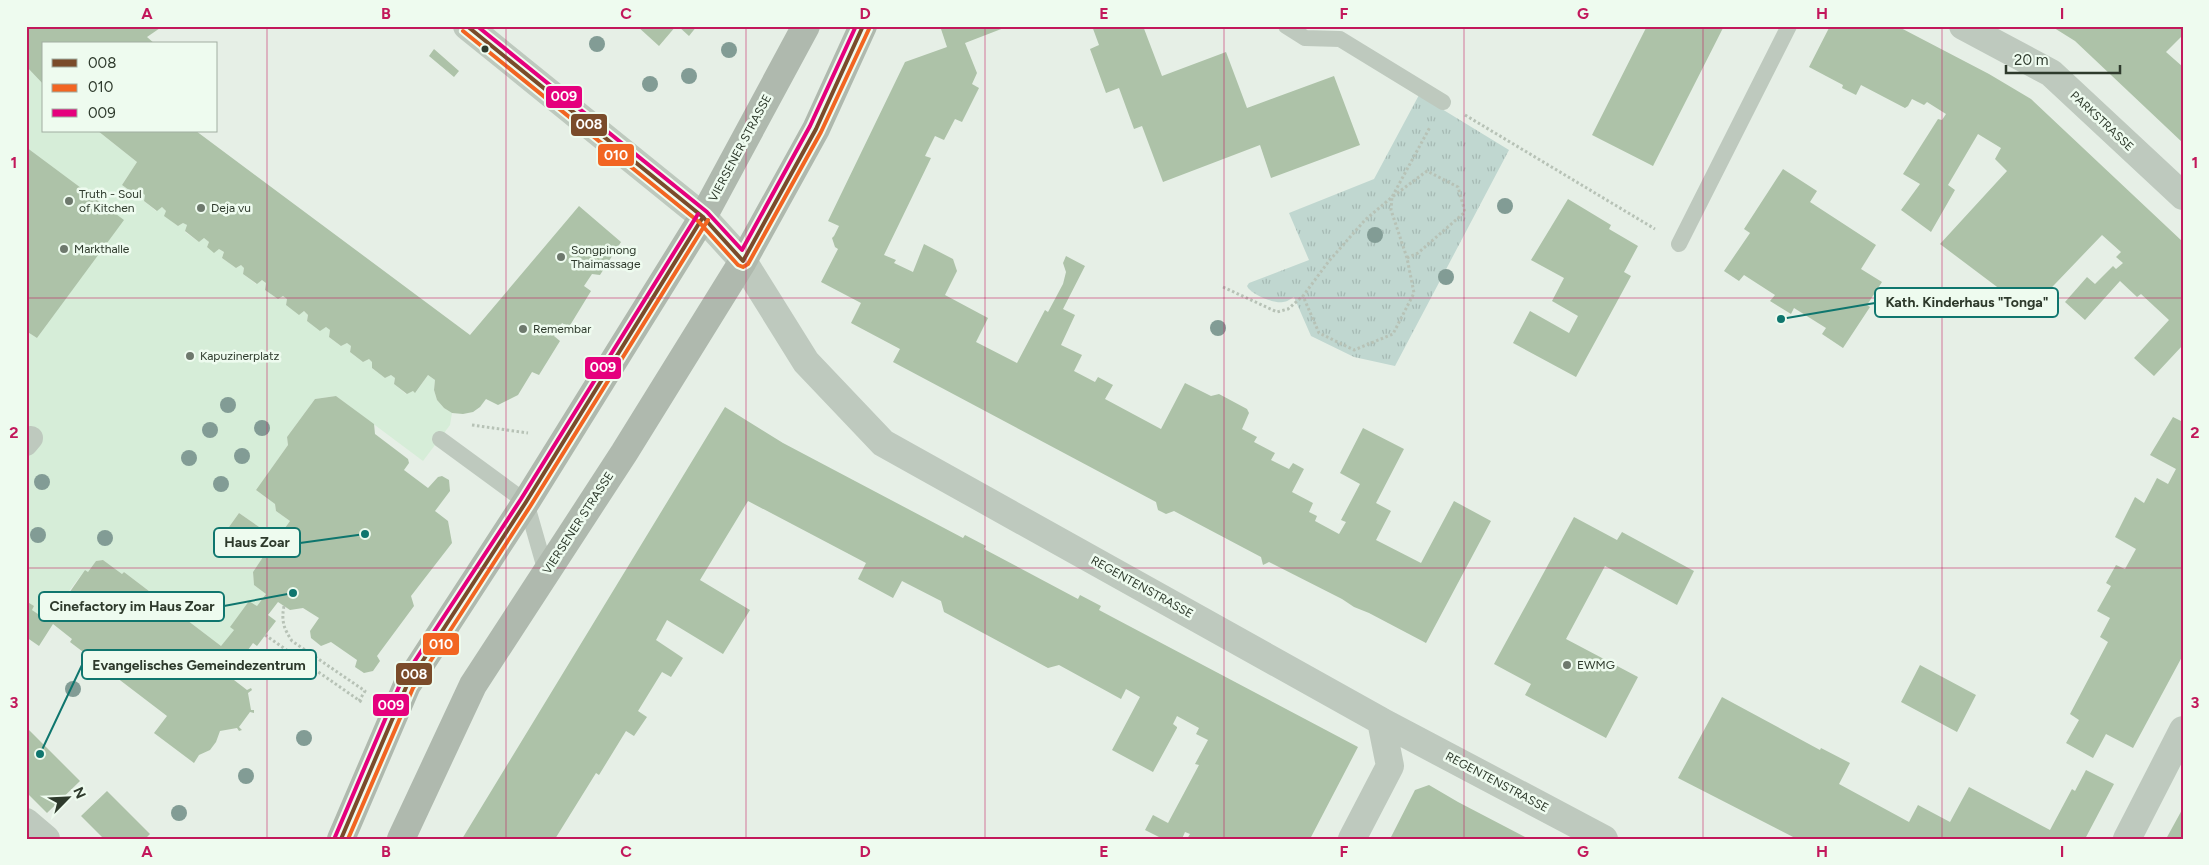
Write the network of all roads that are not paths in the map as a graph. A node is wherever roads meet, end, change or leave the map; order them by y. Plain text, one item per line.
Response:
1 (467, 26) edge
2 (806, 26) edge
3 (863, 26) edge
4 (1286, 26) edge
5 (1789, 26) edge
6 (1963, 26) edge
7 (1443, 102) road end
8 (2183, 196) edge
9 (704, 217) junction
10 (1679, 244) road end
11 (743, 261) junction
12 (440, 438) dead end
13 (526, 502) junction
14 (546, 572) junction
15 (1381, 721) junction
16 (2183, 730) edge
17 (26, 822) edge
18 (46, 839) edge
19 (341, 839) edge
20 (401, 839) edge
21 (1352, 839) edge
22 (1604, 839) edge
23 (2127, 839) edge

1 - 9 street, REGENTENSTRASSE
2 - 9 main road, VIERSENER STRASSE
3 - 11 main road, VIERSENER STRASSE
4 - 7 lane
5 - 10 lane
6 - 8 street, PARKSTRASSE
9 - 11 street, REGENTENSTRASSE
9 - 13 main road, VIERSENER STRASSE
11 - 14 main road, VIERSENER STRASSE
11 - 15 street, REGENTENSTRASSE
12 - 13 lane
13 - 14 lane
13 - 19 main road, VIERSENER STRASSE
14 - 20 main road, VIERSENER STRASSE
15 - 21 street
15 - 22 street, REGENTENSTRASSE
16 - 23 street
17 - 18 street

